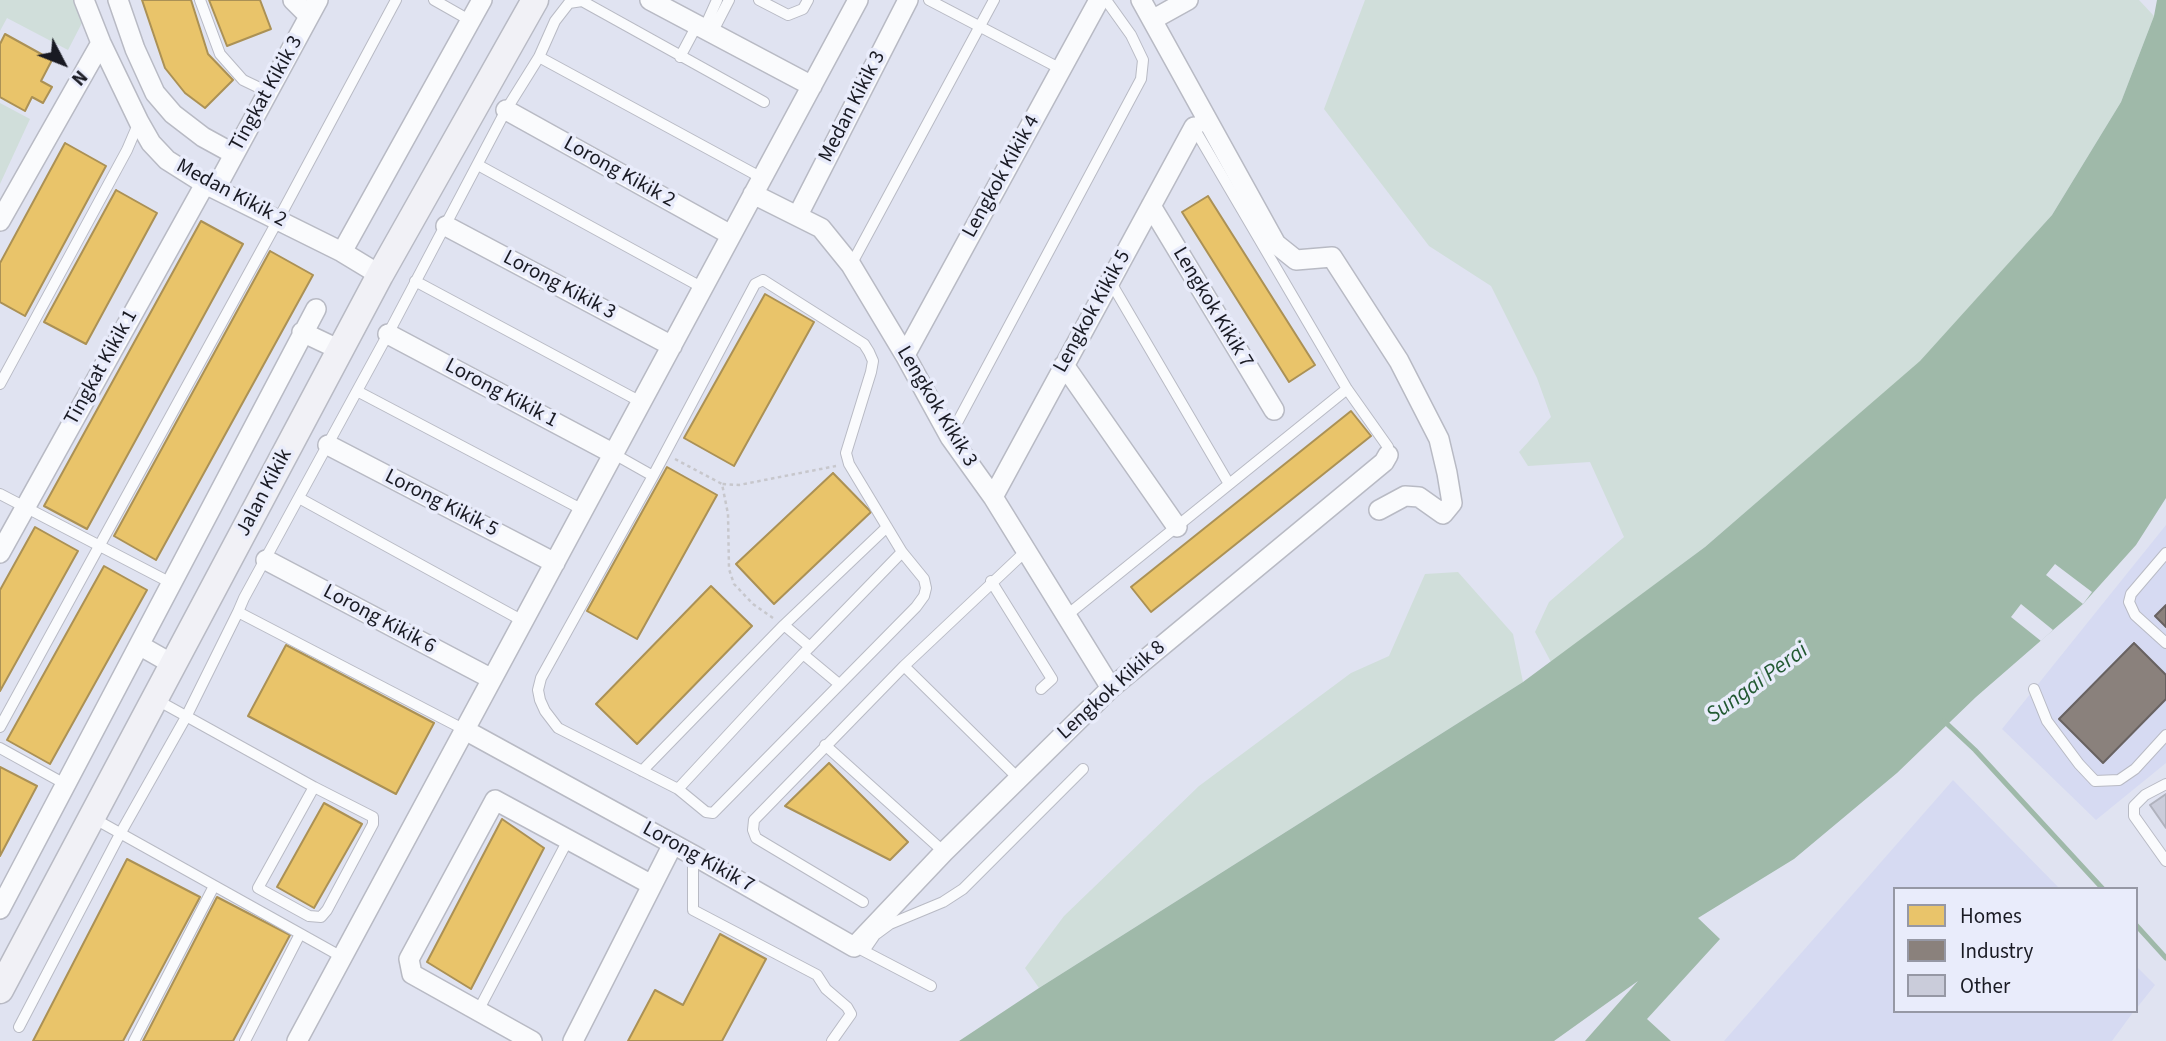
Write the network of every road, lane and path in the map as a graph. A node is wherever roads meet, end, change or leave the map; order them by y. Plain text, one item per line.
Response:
1 (84, 0) edge
2 (118, 0) edge
3 (200, 0) edge
4 (293, 0) edge
5 (396, 0) edge
6 (434, 0) edge
7 (482, 0) edge
8 (535, 0) edge
9 (650, 0) edge
10 (717, 0) edge
11 (729, 0) edge
12 (759, 0) edge
13 (808, 0) edge
14 (858, 0) edge
15 (908, 0) edge
16 (929, 0) edge
17 (994, 0) edge
18 (1099, 0) edge
19 (1106, 0) edge
20 (1141, 0) edge
21 (1188, 0) edge
22 (314, 8) edge
23 (1152, 20) junction
24 (471, 21) junction
25 (980, 26) junction
26 (704, 29) junction
27 (101, 43) junction
28 (539, 57) junction
29 (680, 57) junction
30 (1061, 69) junction
31 (811, 86) junction
32 (268, 92) junction
33 (764, 102) dead end
34 (506, 110) junction
35 (139, 122) junction
36 (1194, 127) joint
37 (234, 154) junction
38 (478, 165) junction
39 (210, 186) junction
40 (757, 186) junction
41 (1151, 206) junction
42 (798, 215) junction
43 (278, 220) junction
44 (0, 221) edge
45 (446, 226) junction
46 (731, 235) junction
47 (342, 252) junction
48 (851, 265) junction
49 (380, 275) junction
50 (415, 281) junction
51 (1110, 281) junction
52 (703, 288) junction
53 (316, 309) dead end
54 (302, 332) junction
55 (388, 334) junction
56 (672, 346) junction
57 (340, 350) junction
58 (905, 355) junction
59 (1064, 365) junction
60 (0, 384) edge
61 (1347, 388) junction
62 (357, 391) junction
63 (641, 401) junction
64 (1274, 410) dead end
65 (950, 437) junction
66 (327, 445) junction
67 (614, 454) junction
68 (665, 454) junction
69 (1388, 455) joint
70 (849, 464) junction
71 (653, 476) junction
72 (722, 484) junction
73 (1229, 484) junction
74 (0, 494) edge
75 (993, 497) junction
76 (299, 498) junction
77 (25, 507) junction
78 (583, 510) junction
79 (1379, 510) dead end
80 (887, 527) junction
81 (1177, 527) junction
82 (98, 545) junction
83 (1026, 551) junction
84 (902, 552) junction
85 (0, 553) edge
86 (2166, 553) edge
87 (266, 560) junction
88 (555, 563) junction
89 (992, 581) junction
90 (171, 583) junction
91 (238, 612) junction
92 (1066, 616) junction
93 (523, 621) junction
94 (784, 625) junction
95 (2166, 643) edge
96 (139, 645) junction
97 (806, 650) junction
98 (174, 665) junction
99 (905, 666) junction
100 (492, 679) junction
101 (839, 684) junction
102 (1111, 688) junction
103 (2034, 689) dead end
104 (1041, 690) dead end
105 (156, 699) junction
106 (186, 717) junction
107 (0, 727) edge
108 (465, 730) junction
109 (2166, 735) edge
110 (825, 745) junction
111 (0, 748) edge
112 (1083, 769) dead end
113 (642, 771) junction
114 (1018, 779) junction
115 (2166, 783) edge
116 (65, 784) junction
117 (314, 787) junction
118 (678, 789) junction
119 (93, 818) junction
120 (120, 834) junction
121 (568, 839) junction
122 (673, 845) junction
123 (944, 852) junction
124 (693, 855) junction
125 (2166, 861) edge
126 (652, 885) junction
127 (214, 886) junction
128 (863, 902) dead end
129 (0, 909) edge
130 (300, 934) junction
131 (859, 949) junction
132 (342, 957) junction
133 (930, 986) dead end
134 (0, 989) edge
135 (478, 1011) junction
136 (19, 1027) dead end
137 (134, 1041) edge
138 (245, 1041) edge
139 (297, 1041) edge
140 (532, 1041) edge
141 (573, 1041) edge
142 (832, 1041) edge

1 - 27 street, Medan Kikik 2
2 - 37 street, Medan Kikik 2
3 - 32 lane
4 - 22 street
5 - 43 lane
6 - 24 lane
7 - 24 street
8 - 49 street, Jalan Kikik
9 - 26 street
10 - 26 lane
11 - 26 lane
12 - 13 lane
14 - 31 street
15 - 42 street, Medan Kikik 3
16 - 25 lane
17 - 25 lane
18 - 30 street, Lengkok Kikik 4
19 - 65 lane
20 - 23 street
21 - 23 street
22 - 32 street, Tingkat Kikik 3
23 - 79 street
24 - 47 street
25 - 30 lane
25 - 48 lane
26 - 29 lane
26 - 31 street
27 - 35 street, Medan Kikik 2
27 - 44 street
28 - 29 lane
28 - 34 lane
28 - 40 lane
29 - 33 lane
30 - 58 street, Lengkok Kikik 4
31 - 40 street
32 - 37 street, Tingkat Kikik 3
34 - 38 lane
34 - 46 street, Lorong Kikik 2
35 - 39 street, Medan Kikik 2
35 - 60 lane
36 - 41 street, Lengkok Kikik 5
36 - 61 lane
37 - 39 street, Tingkat Kikik 3
38 - 45 lane
38 - 52 lane
39 - 43 street, Medan Kikik 2
39 - 77 street, Tingkat Kikik 1
40 - 42 street, Lengkok Kikik 3
40 - 46 street
41 - 51 street, Lengkok Kikik 5
41 - 64 street, Lengkok Kikik 7
42 - 48 street, Lengkok Kikik 3
43 - 47 street, Medan Kikik 2
43 - 82 lane
45 - 50 lane
45 - 56 street, Lorong Kikik 3
46 - 52 street
47 - 49 street, Medan Kikik 2
48 - 58 street, Lengkok Kikik 3
49 - 57 street, Jalan Kikik
50 - 55 lane
50 - 63 lane
51 - 59 street, Lengkok Kikik 5
51 - 73 lane
52 - 56 street
53 - 54 street, Jalan Kikik
54 - 57 street
54 - 90 street, Jalan Kikik
55 - 62 lane
55 - 67 street, Lorong Kikik 1
56 - 63 street
57 - 98 street, Jalan Kikik
58 - 65 street, Lengkok Kikik 3
59 - 75 street, Lengkok Kikik 5
59 - 81 street
61 - 69 lane
61 - 73 lane
62 - 66 lane
62 - 78 lane
63 - 67 street
65 - 75 street, Lengkok Kikik 3
66 - 76 lane
66 - 88 street, Lorong Kikik 5
67 - 71 lane
67 - 78 street
68 - 70 lane
68 - 71 lane
68 - 72 path
69 - 102 street, Lengkok Kikik 8
70 - 72 path
70 - 80 lane
71 - 113 lane
72 - 94 path
73 - 81 lane
74 - 77 lane
75 - 83 street, Lengkok Kikik 3
76 - 87 lane
76 - 93 lane
77 - 82 lane
77 - 85 street, Tingkat Kikik 1
78 - 88 street
80 - 84 lane
80 - 94 lane
81 - 92 lane
82 - 90 lane
82 - 107 lane
83 - 89 lane
83 - 92 street, Lengkok Kikik 3
84 - 97 lane
84 - 101 lane
86 - 95 lane
87 - 91 lane
87 - 100 street, Lorong Kikik 6
88 - 93 street
89 - 99 lane
89 - 104 lane
90 - 96 street, Jalan Kikik
91 - 106 lane
91 - 108 lane
92 - 102 street, Lengkok Kikik 3
93 - 100 street
94 - 97 lane
94 - 113 lane
96 - 98 street
96 - 116 street, Jalan Kikik
97 - 101 lane
97 - 118 lane
98 - 105 street, Jalan Kikik
99 - 110 lane
99 - 114 lane
100 - 108 street
101 - 118 lane
102 - 114 street, Lengkok Kikik 8
103 - 109 lane
105 - 106 lane
105 - 119 street, Jalan Kikik
106 - 117 lane
106 - 120 lane
108 - 122 street, Lorong Kikik 7
108 - 132 street
110 - 123 lane
110 - 128 lane
111 - 116 lane
112 - 131 lane
113 - 118 lane
114 - 123 street, Lengkok Kikik 8
115 - 125 lane
116 - 129 street, Jalan Kikik
117 - 117 lane
119 - 120 lane
119 - 134 street, Jalan Kikik
120 - 127 lane
120 - 136 lane
121 - 126 street
121 - 135 lane
121 - 135 street
122 - 124 street, Lorong Kikik 7
122 - 126 street
123 - 131 street, Lengkok Kikik 8
124 - 131 street, Lorong Kikik 7
124 - 142 lane
126 - 141 street
127 - 130 lane
127 - 137 lane
130 - 132 lane
130 - 138 lane
131 - 133 lane, Lorong Kikik 7
132 - 139 street
135 - 140 street

